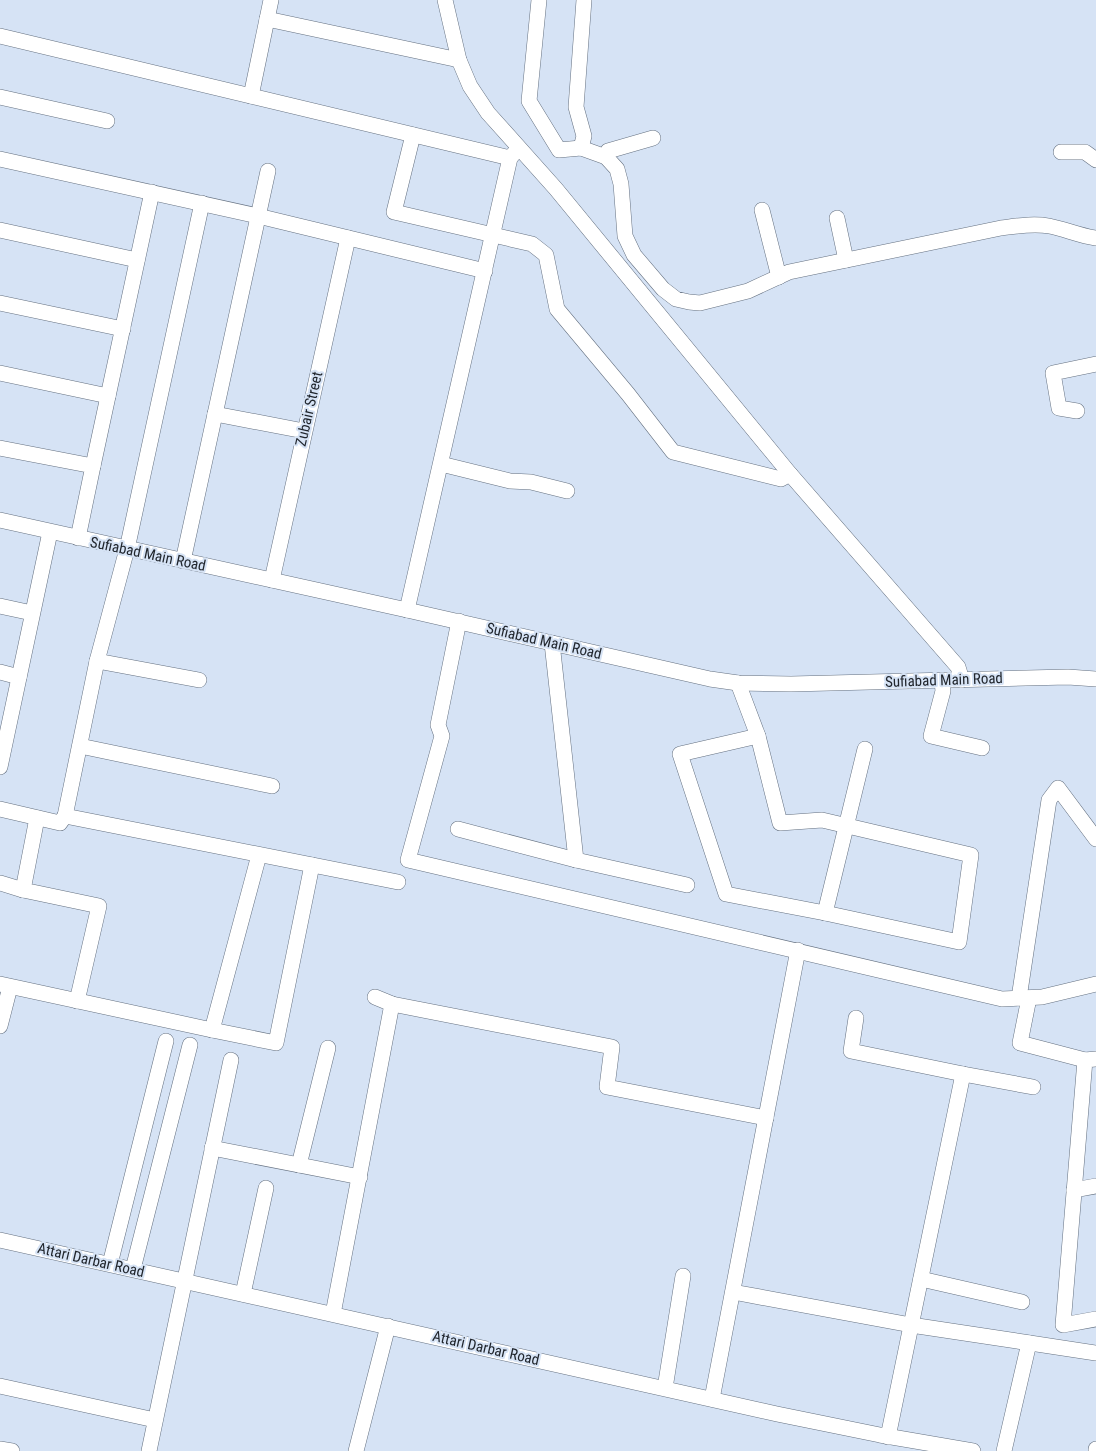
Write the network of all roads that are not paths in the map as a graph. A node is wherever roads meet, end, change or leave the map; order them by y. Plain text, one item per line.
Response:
1 (271, 0) edge
2 (445, 0) edge
3 (539, 0) edge
4 (584, 0) edge
5 (267, 19) junction
6 (0, 36) edge
7 (459, 60) junction
8 (251, 96) junction
9 (0, 97) edge
10 (107, 121) dead end
11 (413, 135) junction
12 (653, 138) dead end
13 (581, 148) junction
14 (1062, 152) dead end
15 (514, 153) junction
16 (606, 157) junction
17 (0, 160) edge
18 (1096, 160) edge
19 (268, 171) dead end
20 (152, 192) junction
21 (202, 203) junction
22 (762, 210) dead end
23 (258, 216) junction
24 (837, 218) dead end
25 (0, 230) edge
26 (493, 236) junction
27 (348, 238) junction
28 (1096, 238) edge
29 (137, 260) junction
30 (846, 260) junction
31 (485, 270) junction
32 (779, 277) junction
33 (0, 302) edge
34 (122, 329) junction
35 (1096, 364) edge
36 (0, 372) edge
37 (108, 396) junction
38 (1077, 411) dead end
39 (215, 414) junction
40 (304, 430) junction
41 (0, 448) edge
42 (441, 464) junction
43 (93, 466) junction
44 (790, 474) junction
45 (567, 491) dead end
46 (0, 520) edge
47 (50, 532) junction
48 (78, 538) junction
49 (127, 549) junction
50 (183, 562) junction
51 (272, 580) junction
52 (0, 606) edge
53 (407, 610) junction
54 (32, 613) junction
55 (459, 622) junction
56 (552, 643) junction
57 (97, 660) junction
58 (0, 672) edge
59 (19, 677) junction
60 (1096, 679) edge
61 (199, 680) dead end
62 (962, 680) junction
63 (942, 681) junction
64 (738, 683) junction
65 (3, 734) edge
66 (758, 736) junction
67 (80, 746) junction
68 (865, 748) dead end
69 (982, 748) dead end
70 (0, 767) edge
71 (272, 786) dead end
72 (0, 809) edge
73 (65, 816) junction
74 (37, 818) junction
75 (845, 826) junction
76 (458, 830) dead end
77 (1096, 839) edge
78 (259, 855) junction
79 (576, 860) junction
80 (312, 865) junction
81 (398, 882) dead end
82 (0, 883) edge
83 (687, 885) dead end
84 (22, 890) junction
85 (826, 913) junction
86 (798, 950) junction
87 (1096, 984) edge
88 (5, 986) edge
89 (375, 997) dead end
90 (1024, 998) junction
91 (76, 1001) junction
92 (392, 1004) junction
93 (856, 1018) dead end
94 (0, 1026) edge
95 (212, 1030) junction
96 (166, 1041) dead end
97 (190, 1045) dead end
98 (328, 1048) dead end
99 (1091, 1059) edge
100 (231, 1060) dead end
101 (964, 1074) junction
102 (1033, 1087) dead end
103 (766, 1118) junction
104 (212, 1148) junction
105 (300, 1165) junction
106 (360, 1177) junction
107 (1096, 1186) edge
108 (266, 1188) dead end
109 (1074, 1190) junction
110 (0, 1240) edge
111 (110, 1264) junction
112 (133, 1269) junction
113 (683, 1276) dead end
114 (921, 1279) junction
115 (183, 1280) junction
116 (733, 1292) junction
117 (243, 1294) junction
118 (1022, 1302) dead end
119 (333, 1314) junction
120 (1096, 1320) edge
121 (911, 1325) junction
122 (388, 1326) junction
123 (1029, 1343) junction
124 (1096, 1353) edge
125 (0, 1386) edge
126 (665, 1388) junction
127 (712, 1399) junction
128 (155, 1420) junction
129 (888, 1437) junction
130 (0, 1448) edge
131 (12, 1451) edge
132 (149, 1451) edge
133 (356, 1451) edge
134 (973, 1451) edge
135 (1004, 1451) edge

1 - 5 street
2 - 7 street
3 - 13 street
4 - 13 street
5 - 7 street
5 - 8 street
6 - 8 street
7 - 15 street
8 - 11 street
9 - 10 street
11 - 15 street
11 - 26 street
12 - 16 street
13 - 16 street
14 - 18 street
15 - 26 street
15 - 44 street
16 - 32 street
17 - 20 street
19 - 23 street
20 - 21 street
20 - 29 street
21 - 23 street
21 - 49 street
22 - 32 street
23 - 27 street
23 - 39 street
24 - 30 street
25 - 29 street
26 - 31 street
26 - 44 street
27 - 31 street
27 - 40 street, Zubair Street
28 - 30 street
29 - 34 street
30 - 32 street
31 - 42 street
33 - 34 street
34 - 37 street
35 - 38 street
36 - 37 street
37 - 43 street
39 - 40 street
39 - 50 street
40 - 51 street, Zubair Street
41 - 43 street
42 - 45 street
42 - 53 street
43 - 48 street
44 - 62 street
46 - 47 street, Sufiabad Main Road
47 - 48 street, Sufiabad Main Road
47 - 54 street
48 - 49 street, Sufiabad Main Road
49 - 50 street, Sufiabad Main Road
49 - 57 street
50 - 51 street, Sufiabad Main Road
51 - 53 street, Sufiabad Main Road
52 - 54 street
53 - 55 street, Sufiabad Main Road
54 - 59 street
55 - 56 street, Sufiabad Main Road
55 - 86 street
56 - 64 street, Sufiabad Main Road
56 - 79 street
57 - 61 street
57 - 67 street
58 - 59 street
59 - 65 street
60 - 62 street, Sufiabad Main Road
62 - 63 street, Sufiabad Main Road
63 - 64 street, Sufiabad Main Road
63 - 69 street
64 - 66 street
65 - 70 street
66 - 75 street
66 - 85 street
67 - 71 street
67 - 73 street
68 - 75 street
72 - 74 street
73 - 74 street
73 - 78 street
74 - 84 street
75 - 85 street
75 - 85 street
76 - 79 street
77 - 90 street
78 - 80 street
78 - 95 street
79 - 83 street
80 - 81 street
80 - 95 street
82 - 84 street
84 - 91 street
86 - 90 street
86 - 103 street
87 - 90 street
88 - 91 street
88 - 94 street
89 - 92 street
90 - 99 street
91 - 95 street
92 - 103 street
92 - 106 street
93 - 101 street
96 - 111 street
97 - 112 street
98 - 105 street
99 - 109 street
100 - 104 street
101 - 102 street
101 - 114 street
103 - 116 street
104 - 105 street
104 - 115 street
105 - 106 street
106 - 119 street
107 - 109 street
108 - 117 street
109 - 120 street
110 - 111 street, Attari Darbar Road
111 - 112 street, Attari Darbar Road
112 - 115 street, Attari Darbar Road
113 - 126 street
114 - 118 street
114 - 121 street
115 - 117 street, Attari Darbar Road
115 - 128 street
116 - 121 street
116 - 127 street
117 - 119 street, Attari Darbar Road
119 - 122 street, Attari Darbar Road
121 - 123 street
121 - 129 street
122 - 126 street, Attari Darbar Road
122 - 133 street
123 - 124 street
123 - 135 street
125 - 128 street
126 - 127 street, Attari Darbar Road
127 - 129 street, Attari Darbar Road
128 - 132 street
129 - 134 street, Attari Darbar Road
130 - 131 street

